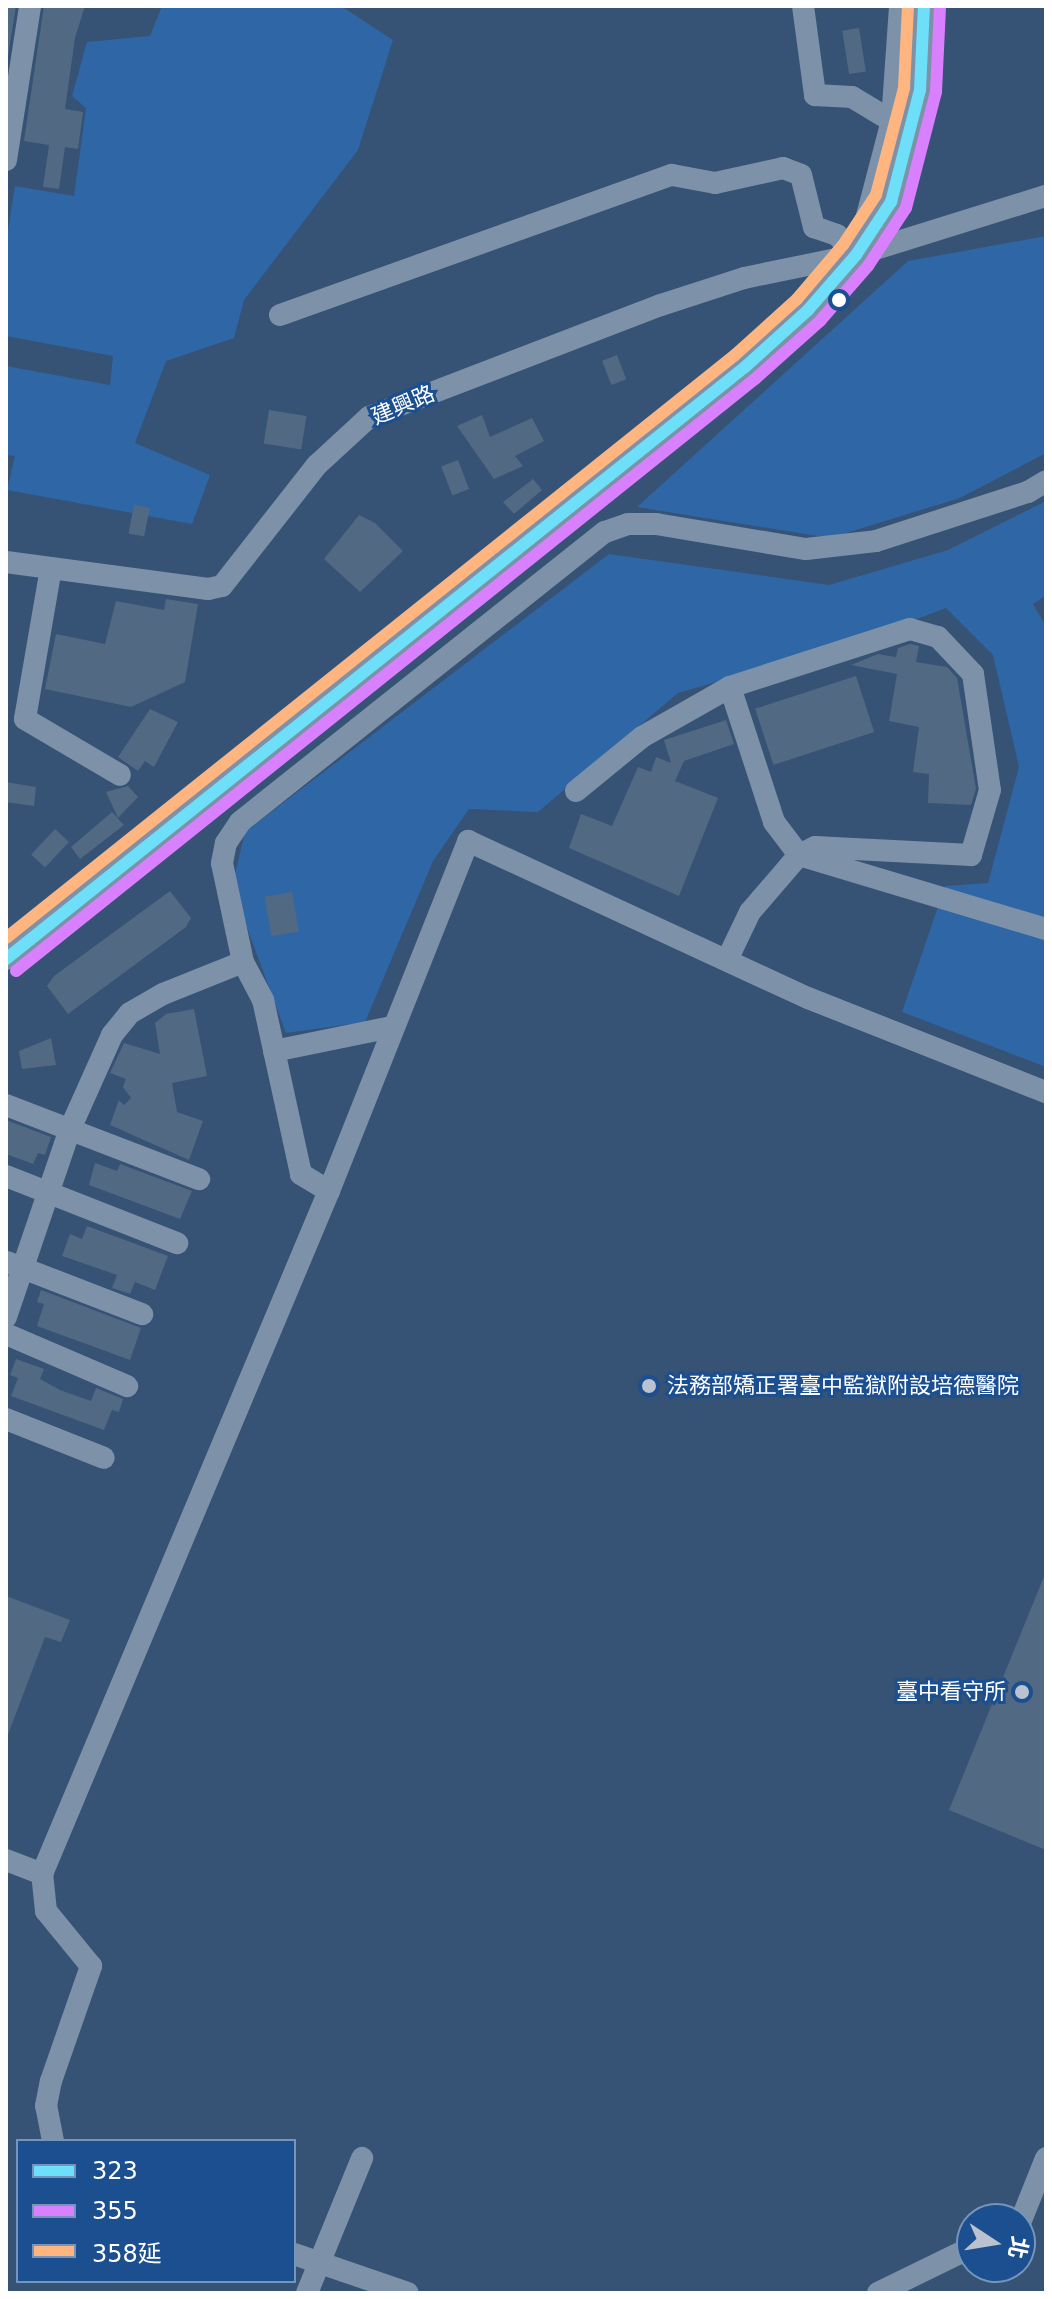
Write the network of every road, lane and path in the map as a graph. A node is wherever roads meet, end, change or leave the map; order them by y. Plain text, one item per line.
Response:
1 (30, 6) edge
2 (803, 6) edge
3 (900, 6) edge
4 (924, 6) edge
5 (892, 121) junction
6 (6, 160) edge
7 (1046, 196) edge
8 (856, 255) junction
9 (280, 315) dead end
10 (1046, 481) edge
11 (6, 562) edge
12 (51, 568) junction
13 (730, 687) junction
14 (120, 775) dead end
15 (576, 791) dead end
16 (799, 855) junction
17 (1046, 929) edge
18 (10, 952) edge
19 (728, 958) junction
20 (243, 962) junction
21 (392, 1027) junction
22 (274, 1051) junction
23 (1046, 1092) edge
24 (6, 1105) edge
25 (70, 1129) junction
26 (6, 1176) edge
27 (199, 1179) dead end
28 (329, 1191) junction
29 (49, 1192) junction
30 (177, 1243) dead end
31 (13, 1264) edge
32 (142, 1314) dead end
33 (6, 1317) edge
34 (6, 1334) edge
35 (127, 1386) dead end
36 (6, 1419) edge
37 (104, 1458) dead end
38 (6, 1860) edge
39 (42, 1874) junction
40 (53, 2139) edge
41 (362, 2158) dead end
42 (1046, 2158) edge
43 (1028, 2203) edge
44 (296, 2255) edge
45 (956, 2255) edge
46 (317, 2264) junction
47 (307, 2293) edge
48 (408, 2293) edge
49 (878, 2293) edge

1 - 6 street
2 - 5 street
3 - 5 street
4 - 8 street
5 - 8 street
7 - 8 street
8 - 9 street
8 - 12 street, 建興路
8 - 18 street
10 - 20 street
11 - 12 street, 建興路
12 - 14 street
13 - 15 street
13 - 16 street
13 - 16 street
16 - 17 street
16 - 19 street
19 - 21 street
19 - 23 street
20 - 22 street
20 - 25 street
21 - 22 street
21 - 28 street
22 - 28 street
24 - 25 street
25 - 27 street
25 - 29 street
26 - 29 street
28 - 39 street
29 - 30 street
29 - 31 street
31 - 32 street
31 - 33 street
34 - 35 street
36 - 37 street
38 - 39 street
39 - 40 street
41 - 46 street
42 - 43 street
44 - 46 street
45 - 49 street
46 - 47 street
46 - 48 street

